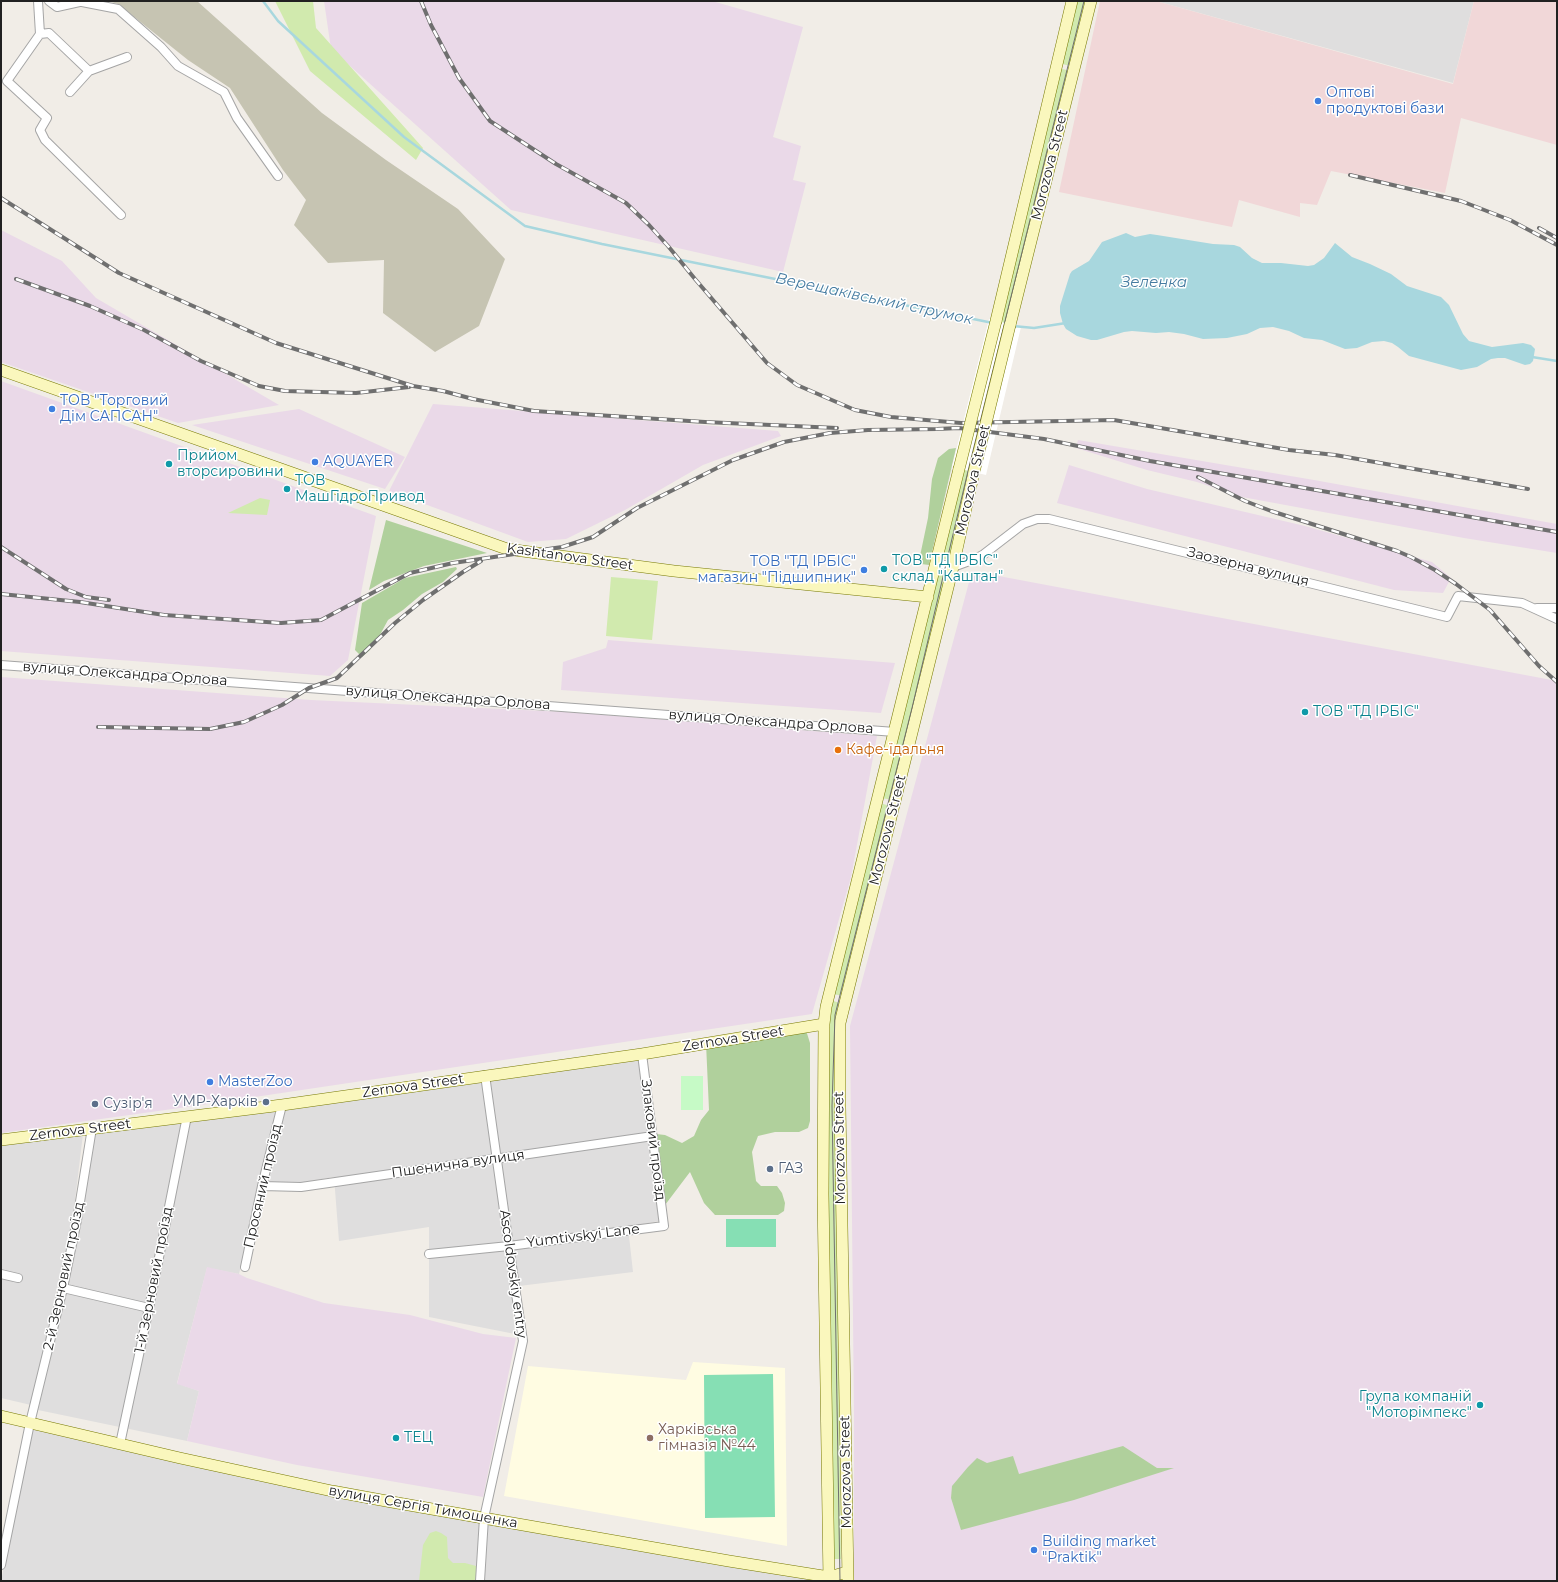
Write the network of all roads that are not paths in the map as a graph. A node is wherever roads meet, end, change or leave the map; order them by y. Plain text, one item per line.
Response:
1 (38, 1) edge
2 (49, 1) edge
3 (83, 1) edge
4 (1072, 1) edge
5 (1090, 1) edge
6 (40, 34) junction
7 (127, 57) dead end
8 (89, 71) junction
9 (70, 92) dead end
10 (278, 176) dead end
11 (121, 215) dead end
12 (1, 370) edge
13 (936, 563) junction
14 (953, 567) junction
15 (928, 596) junction
16 (1534, 608) junction
17 (1557, 608) edge
18 (1557, 619) edge
19 (1, 665) edge
20 (895, 732) junction
21 (878, 799) junction
22 (895, 803) junction
23 (829, 994) junction
24 (845, 999) junction
25 (824, 1024) junction
26 (642, 1054) junction
27 (485, 1075) junction
28 (282, 1105) junction
29 (187, 1116) junction
30 (92, 1128) junction
31 (653, 1136) junction
32 (1, 1140) edge
33 (496, 1158) junction
34 (262, 1186) junction
35 (664, 1226) joint
36 (508, 1246) junction
37 (429, 1254) dead end
38 (244, 1267) dead end
39 (1, 1274) edge
40 (18, 1278) dead end
41 (63, 1288) junction
42 (149, 1308) junction
43 (1, 1416) edge
44 (30, 1423) junction
45 (120, 1444) junction
46 (484, 1518) junction
47 (1, 1565) edge
48 (847, 1576) edge
49 (829, 1579) edge
50 (480, 1581) edge

1 - 6 street
2 - 3 street
3 - 10 street
4 - 13 main road, Morozova Street, bridge
5 - 14 main road, Morozova Street, bridge
6 - 8 street
6 - 11 street
7 - 8 street
8 - 9 street
12 - 15 main road, Kashtanova Street
13 - 14 street
13 - 15 main road, Morozova Street
14 - 16 street, Заозерна вулиця
14 - 22 main road, Morozova Street
15 - 20 main road, Morozova Street
16 - 17 street
16 - 18 street, Заозерна вулиця
19 - 20 street, вулиця Олександра Орлова
20 - 21 main road, Morozova Street
21 - 22 main road
21 - 23 main road, Morozova Street
22 - 24 main road, Morozova Street
23 - 24 main road
23 - 25 main road, Morozova Street
24 - 48 main road, Morozova Street
25 - 26 main road, Zernova Street
25 - 49 main road, Morozova Street
26 - 27 main road, Zernova Street
26 - 31 street, Злаковий проїзд
27 - 28 main road, Zernova Street
27 - 33 street, Ascoldovskiy entry
28 - 29 main road, Zernova Street
28 - 34 street, Просяний проїзд
29 - 30 main road, Zernova Street
29 - 42 street, 1-й Зерновий проїзд
30 - 32 main road, Zernova Street
30 - 41 street, 2-й Зерновий проїзд
31 - 33 street, Пшенична вулиця
31 - 35 street, Злаковий проїзд
33 - 34 street, Пшенична вулиця
33 - 36 street, Ascoldovskiy entry
34 - 38 street, Просяний проїзд
35 - 36 street, Yumtivskyi Lane
36 - 37 street, Yumtivskyi Lane
36 - 46 street, Ascoldovskiy entry
39 - 40 street
41 - 42 street
41 - 44 street, 2-й Зерновий проїзд
42 - 45 street, 1-й Зерновий проїзд
43 - 44 main road, вулиця Сергія Тимошенка
44 - 45 main road, вулиця Сергія Тимошенка
44 - 47 street, 2-й Зерновий проїзд
45 - 46 main road, вулиця Сергія Тимошенка
46 - 49 main road, вулиця Сергія Тимошенка
46 - 50 street, Ascoldovskiy entry
48 - 49 main road, вулиця Сергія Тимошенка

